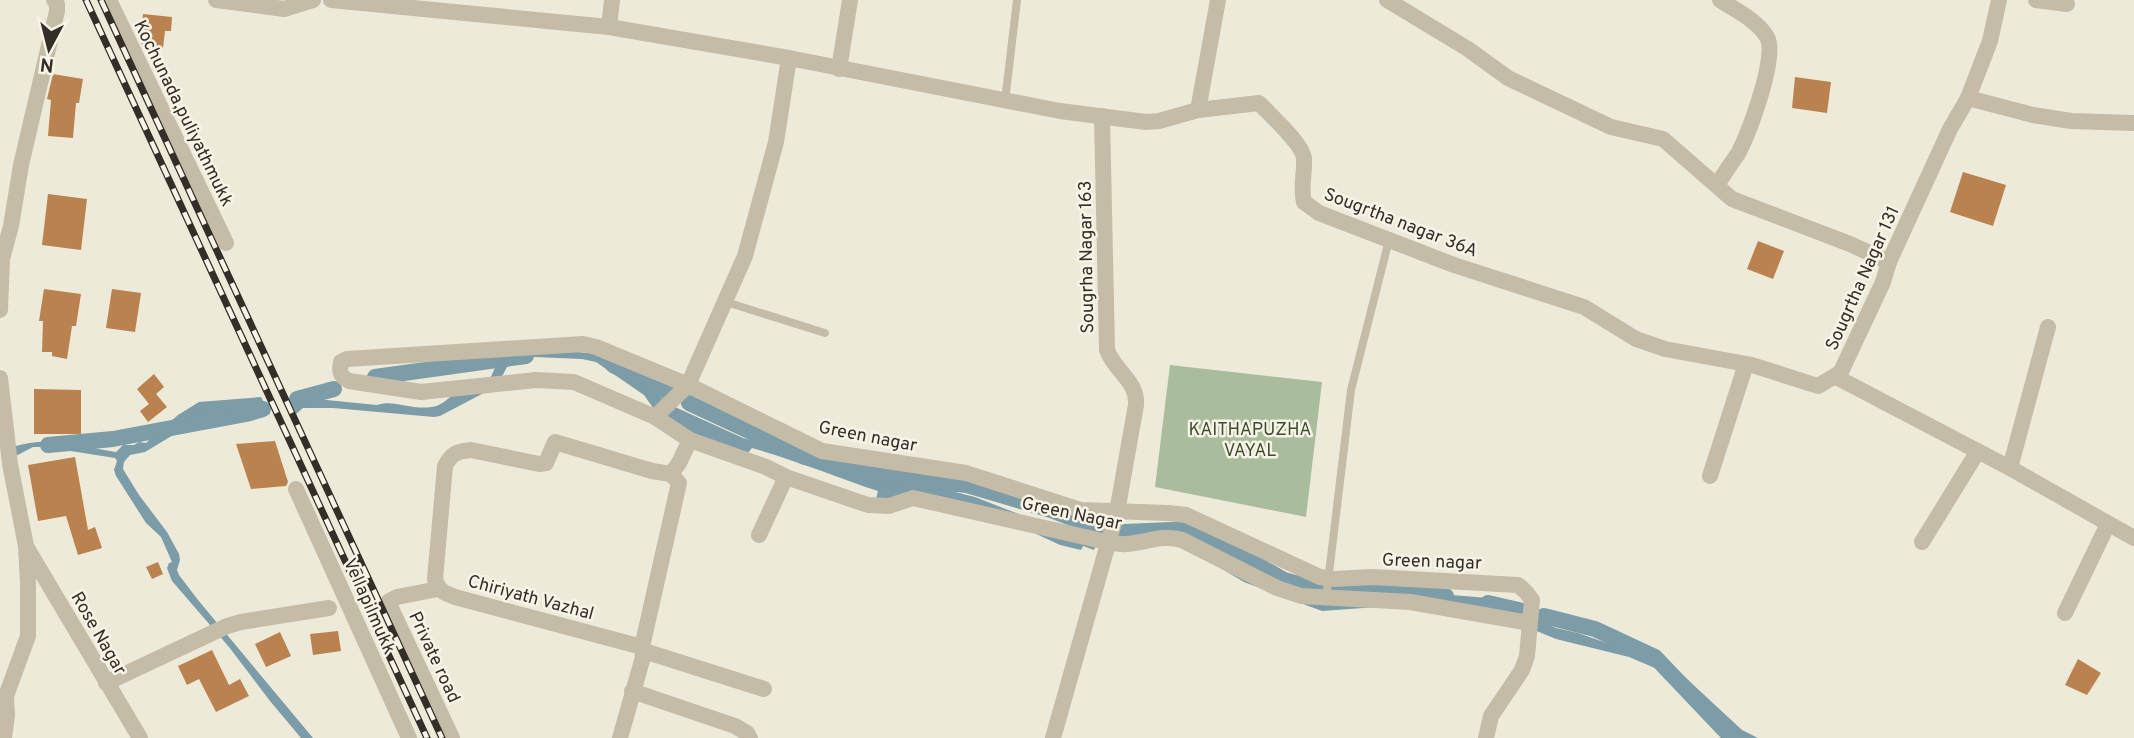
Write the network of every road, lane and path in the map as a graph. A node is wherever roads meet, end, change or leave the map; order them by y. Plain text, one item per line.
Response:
1 (54, 0) edge
2 (108, 0) edge
3 (216, 0) edge
4 (313, 0) edge
5 (331, 0) edge
6 (612, 0) edge
7 (850, 0) edge
8 (1017, 0) edge
9 (1219, 0) edge
10 (1387, 0) edge
11 (1720, 0) edge
12 (1999, 0) edge
13 (2036, 0) edge
14 (2067, 4) dead end
15 (609, 27) junction
16 (789, 58) junction
17 (839, 69) junction
18 (1968, 97) junction
19 (1004, 101) junction
20 (1198, 110) junction
21 (1102, 116) junction
22 (2134, 123) edge
23 (1717, 184) junction
24 (5, 225) edge
25 (1389, 240) junction
26 (226, 243) dead end
27 (1889, 262) junction
28 (726, 302) junction
29 (0, 310) edge
30 (2049, 327) dead end
31 (824, 333) dead end
32 (1746, 364) junction
33 (0, 378) edge
34 (1838, 378) junction
35 (688, 385) junction
36 (655, 417) junction
37 (690, 439) junction
38 (1978, 451) junction
39 (2010, 468) junction
40 (671, 474) junction
41 (1710, 476) dead end
42 (786, 477) junction
43 (296, 489) dead end
44 (1117, 512) junction
45 (2108, 524) junction
46 (759, 535) dead end
47 (2134, 538) edge
48 (1109, 542) junction
49 (1922, 542) dead end
50 (26, 546) junction
51 (1328, 584) junction
52 (438, 589) junction
53 (329, 608) dead end
54 (2065, 613) dead end
55 (1529, 623) junction
56 (643, 649) junction
57 (106, 683) junction
58 (764, 688) dead end
59 (632, 691) junction
60 (3, 695) edge
61 (4, 738) edge
62 (140, 738) edge
63 (409, 738) edge
64 (452, 738) edge
65 (620, 738) edge
66 (750, 738) edge
67 (1053, 738) edge
68 (1486, 738) edge

1 - 24 street
2 - 26 street, Kochunada,puliyathmukk
3 - 4 street
5 - 15 street, Sougrtha nagar 36A
6 - 15 street
7 - 17 street
8 - 19 lane
9 - 20 street
10 - 23 street
11 - 23 street
12 - 18 street, Sougrtha Nagar 131
13 - 14 street
15 - 16 street, Sougrtha nagar 36A
16 - 17 street, Sougrtha nagar 36A
16 - 28 street
17 - 19 street, Sougrtha nagar 36A
18 - 22 street
18 - 27 street, Sougrtha Nagar 131
19 - 21 street, Sougrtha nagar 36A
20 - 21 street, Sougrtha nagar 36A
20 - 25 street, Sougrtha nagar 36A
21 - 44 street, Sougrha Nagar 163
23 - 27 street
24 - 29 street
25 - 32 street, Sougrtha nagar 36A
25 - 51 lane
27 - 34 street, Sougrtha Nagar 131
28 - 31 lane
28 - 35 street
30 - 39 street
32 - 34 street, Sougrtha nagar 36A
32 - 41 street
33 - 50 street
34 - 38 street, Sougrtha Nagar 131
35 - 36 street
35 - 36 street, Green nagar
35 - 44 street, Green nagar
36 - 37 street, Green Nagar
37 - 40 street
37 - 42 street, Green Nagar
38 - 39 street, Sougrtha Nagar 131
38 - 49 street
39 - 45 street, Sougrtha Nagar 131
40 - 52 street
40 - 56 street
42 - 46 street
42 - 48 street, Green Nagar
43 - 63 street, Vellapilmukk
44 - 48 street, Sougrha Nagar 163
44 - 51 street, Green nagar
45 - 47 street, Sougrtha Nagar 131
45 - 54 street
48 - 55 street, Green Nagar
48 - 67 street, Sougrha Nagar 163
50 - 57 street, Rose Nagar
50 - 60 street
51 - 55 street, Green nagar
52 - 56 street, Chiriyath Vazhal
52 - 64 street, Private road
53 - 57 street
55 - 68 street, Green nagar
56 - 58 street
56 - 59 street
57 - 62 street, Rose Nagar
59 - 65 street
59 - 66 street
60 - 61 street

